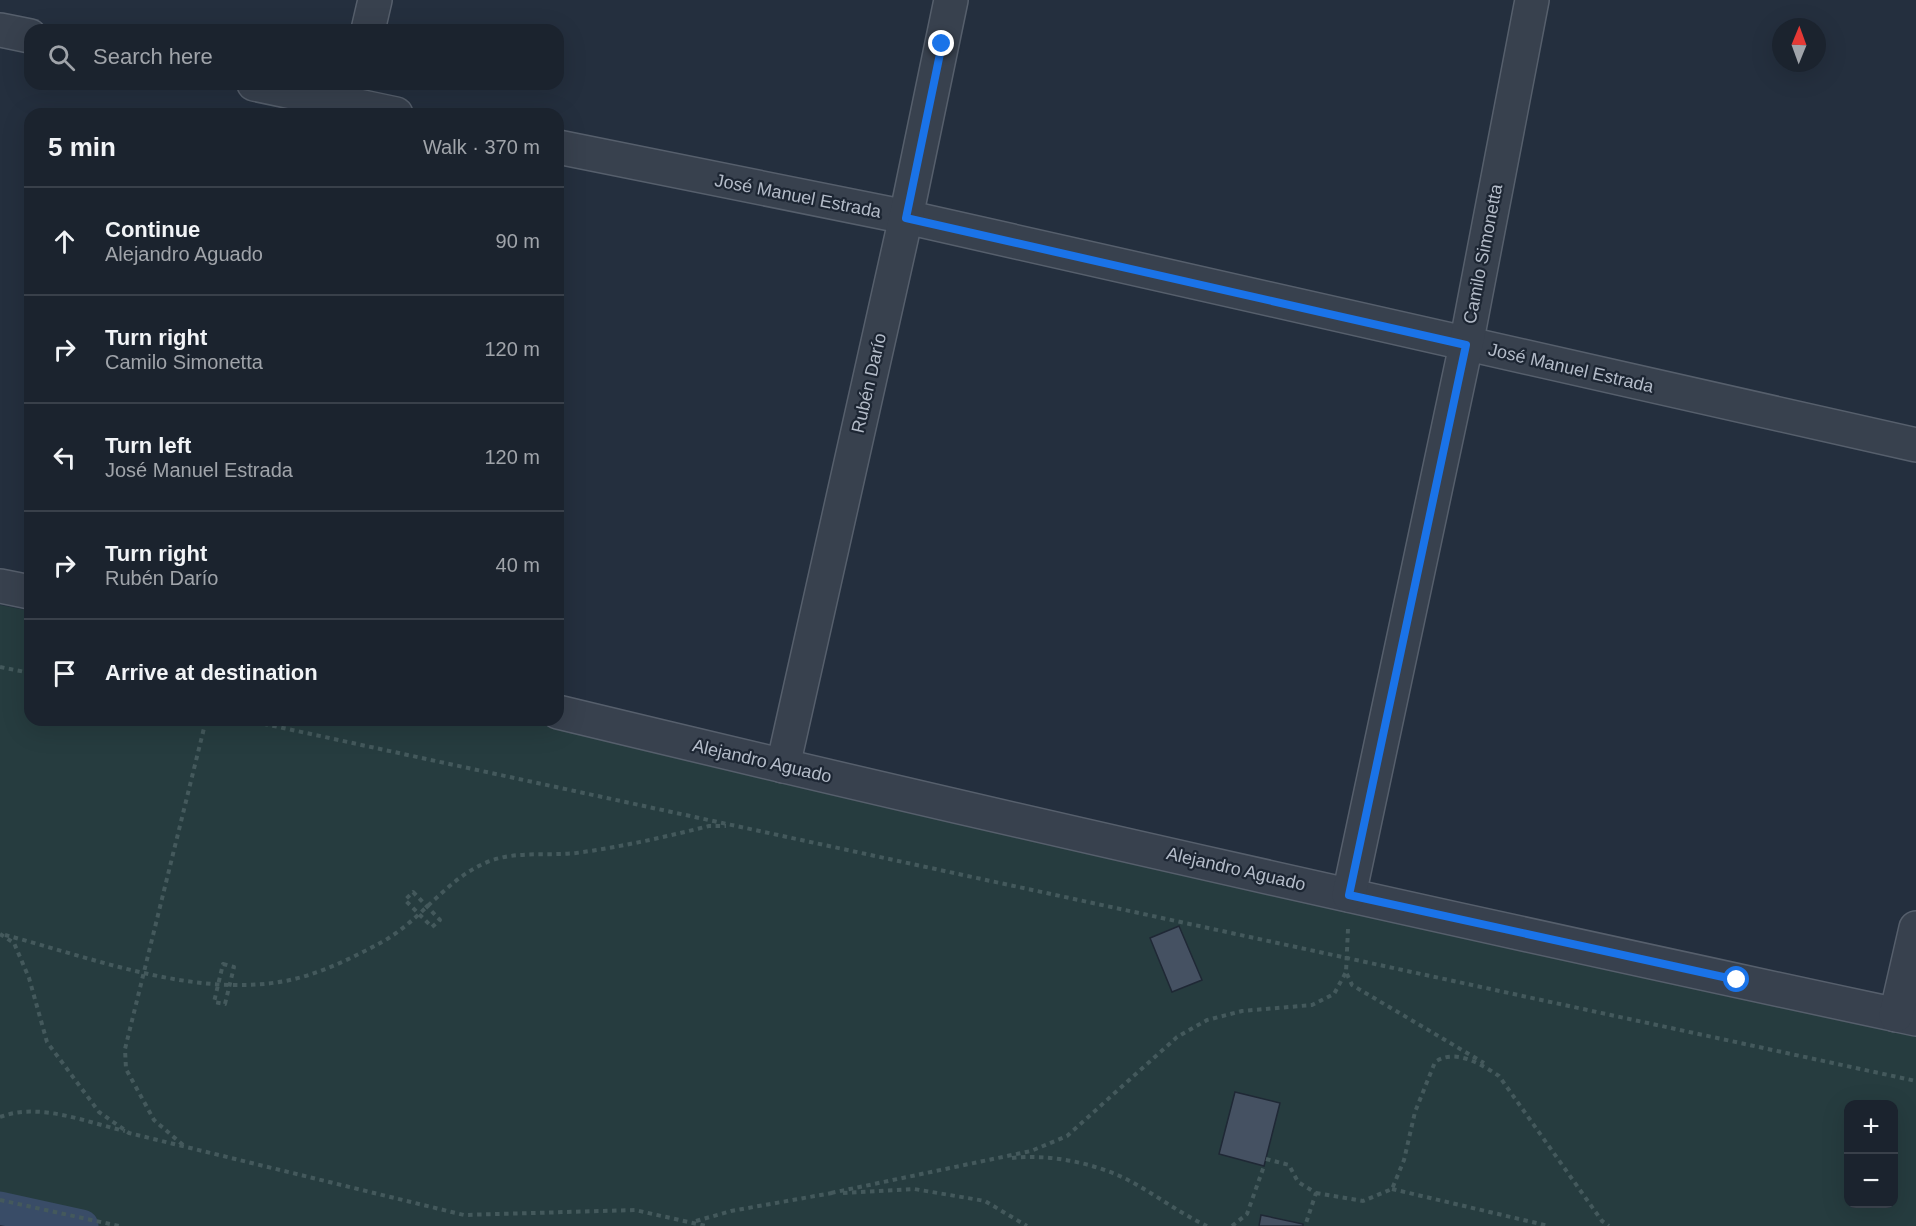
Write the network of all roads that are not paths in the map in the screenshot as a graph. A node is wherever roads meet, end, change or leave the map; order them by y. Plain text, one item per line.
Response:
1 (375, 0) edge
2 (951, 0) edge
3 (1532, 0) edge
4 (369, 24) edge
5 (0, 30) edge
6 (24, 35) edge
7 (289, 90) edge
8 (352, 101) edge
9 (376, 108) edge
10 (564, 148) edge
11 (906, 218) junction
12 (1466, 345) junction
13 (1916, 445) edge
14 (0, 585) edge
15 (24, 591) edge
16 (564, 713) edge
17 (783, 766) junction
18 (1349, 895) junction
19 (1916, 928) edge
20 (1906, 1017) edge

1 - 4 street
2 - 11 street, Rubén Darío
3 - 12 street, Camilo Simonetta
5 - 6 street
7 - 8 street
8 - 9 street
10 - 11 street, José Manuel Estrada
11 - 12 street, José Manuel Estrada
11 - 17 street, Rubén Darío
12 - 13 street, José Manuel Estrada
12 - 18 street, Camilo Simonetta
14 - 15 street
16 - 17 street, Alejandro Aguado
17 - 18 street, Alejandro Aguado
18 - 20 street, Alejandro Aguado
19 - 20 street

